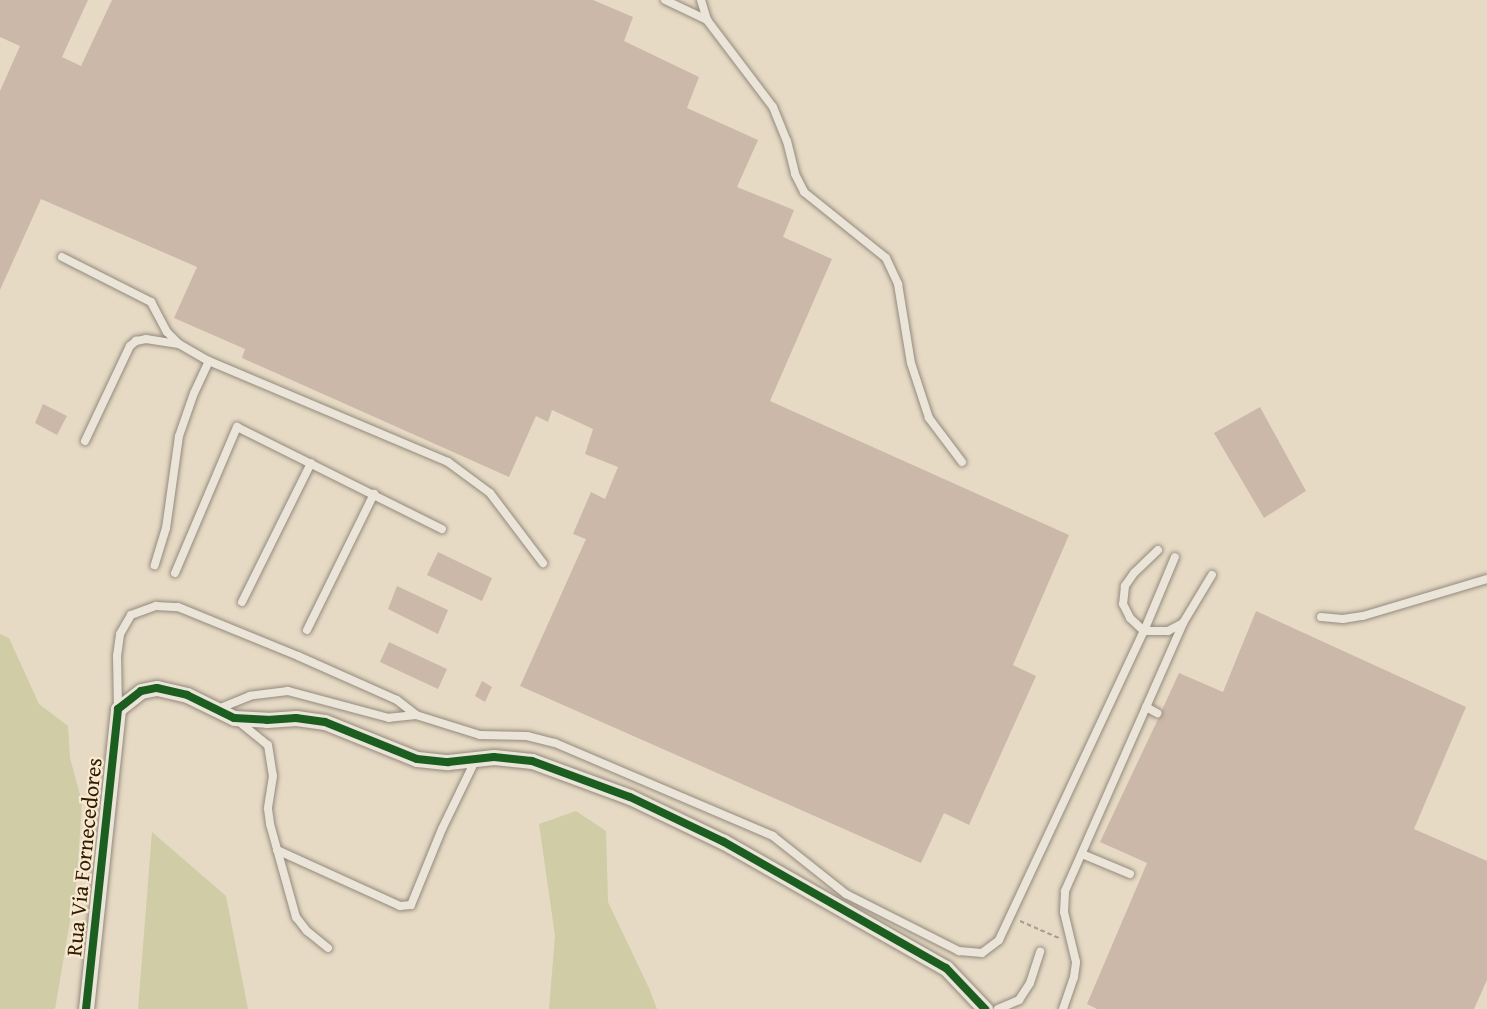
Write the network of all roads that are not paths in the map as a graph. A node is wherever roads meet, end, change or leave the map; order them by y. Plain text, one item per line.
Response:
1 (665, 0) edge
2 (701, 0) edge
3 (707, 20) junction
4 (62, 257) dead end
5 (179, 344) junction
6 (209, 361) junction
7 (85, 441) dead end
8 (962, 462) dead end
9 (311, 463) junction
10 (374, 494) junction
11 (442, 529) dead end
12 (1158, 550) dead end
13 (1175, 557) dead end
14 (543, 563) dead end
15 (155, 564) dead end
16 (175, 573) dead end
17 (1212, 575) dead end
18 (1487, 579) edge
19 (242, 602) dead end
20 (1321, 617) dead end
21 (1184, 623) junction
22 (307, 630) dead end
23 (1144, 631) junction
24 (1146, 707) junction
25 (216, 709) junction
26 (118, 710) junction
27 (1157, 712) dead end
28 (416, 715) junction
29 (234, 718) junction
30 (477, 758) junction
31 (277, 850) junction
32 (1082, 854) junction
33 (1130, 874) dead end
34 (328, 948) dead end
35 (1040, 952) dead end
36 (86, 1009) edge
37 (985, 1009) edge
38 (998, 1009) edge
39 (1063, 1009) edge

1 - 3 lane
2 - 3 lane
3 - 8 lane
4 - 5 lane
5 - 6 lane
5 - 7 lane
6 - 14 lane
6 - 15 lane
9 - 10 lane
9 - 16 lane
9 - 19 lane
10 - 11 lane
10 - 22 lane
12 - 23 lane
13 - 23 lane
17 - 21 lane
18 - 20 lane
21 - 23 lane
21 - 24 lane
23 - 28 lane
24 - 27 lane
24 - 32 lane
25 - 26 street
25 - 28 lane
25 - 29 street
26 - 28 lane
26 - 36 street, Rua Via Fornecedores
29 - 30 street
29 - 31 lane
30 - 31 lane
30 - 37 street
31 - 34 lane
32 - 33 lane
32 - 39 lane
35 - 38 lane

